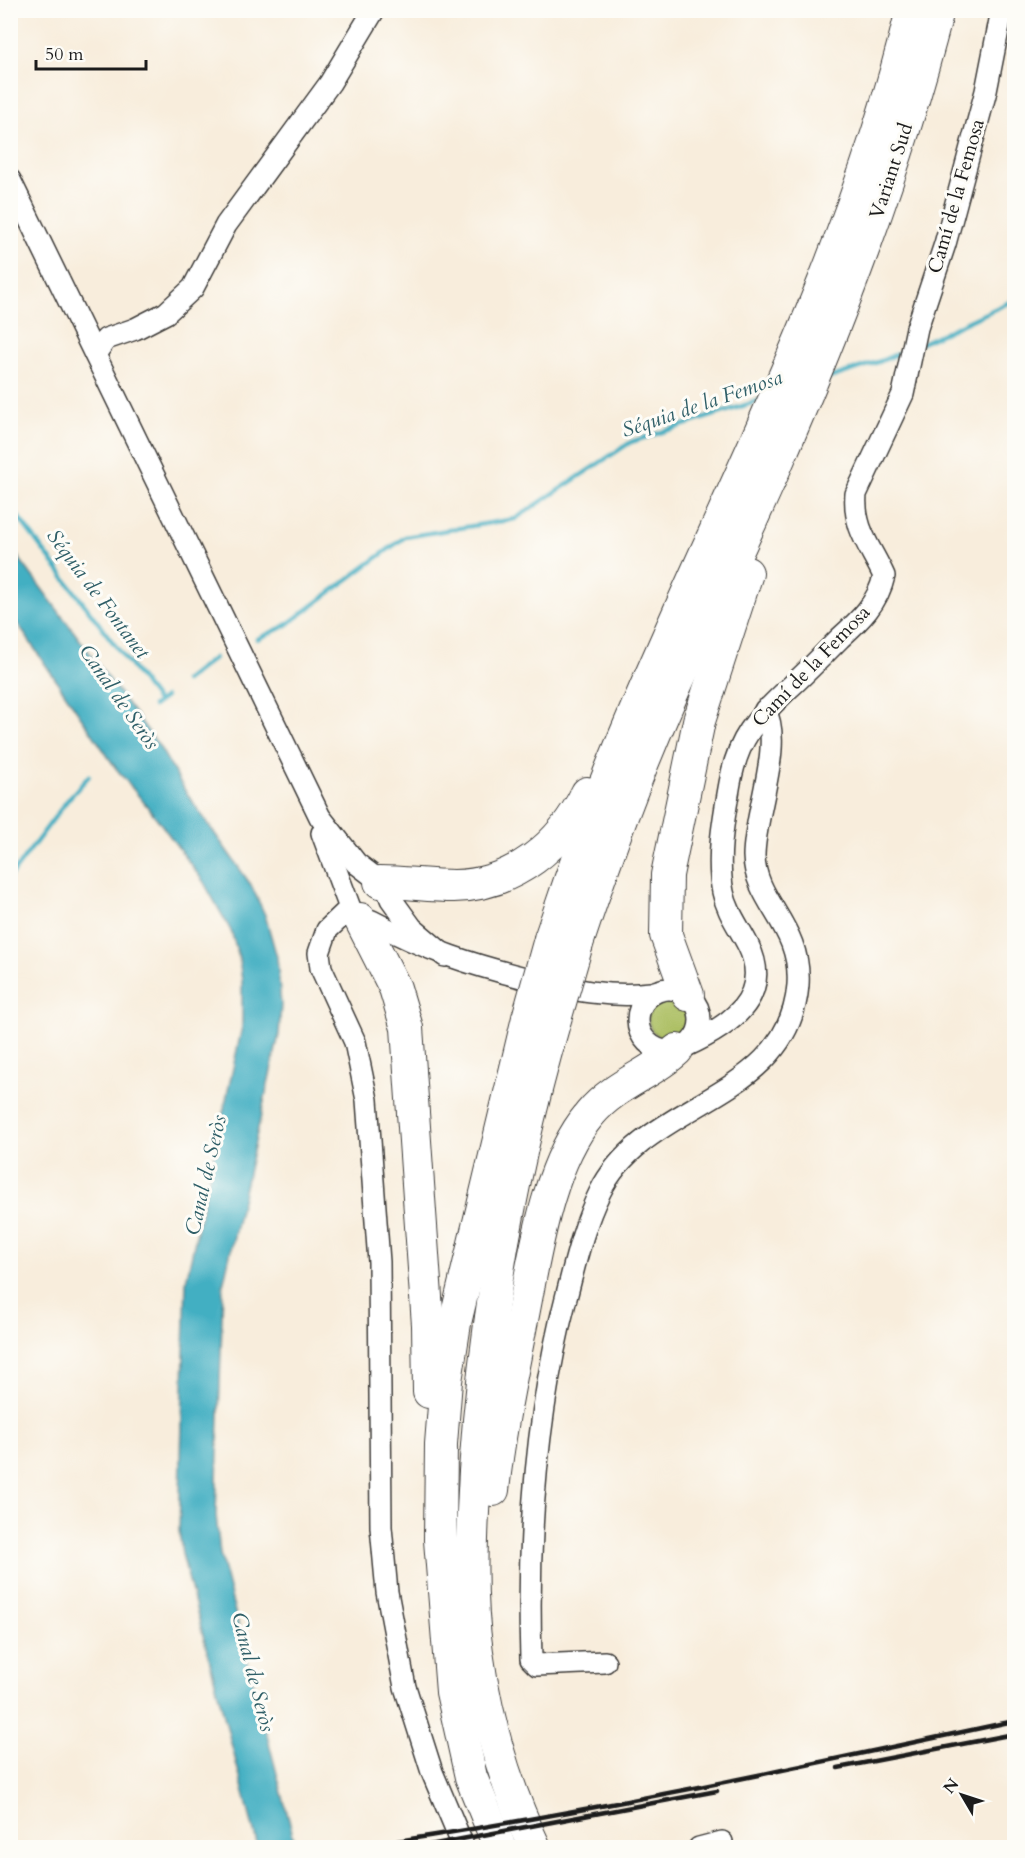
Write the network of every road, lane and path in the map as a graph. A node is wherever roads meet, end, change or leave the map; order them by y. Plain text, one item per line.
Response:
1 (374, 10) edge
2 (912, 10) edge
3 (938, 10) edge
4 (1002, 10) edge
5 (10, 180) edge
6 (95, 354) junction
7 (783, 467) junction
8 (679, 614) junction
9 (765, 710) junction
10 (320, 818) junction
11 (382, 887) junction
12 (358, 912) junction
13 (564, 941) junction
14 (445, 956) junction
15 (574, 990) junction
16 (651, 993) junction
17 (694, 1003) junction
18 (737, 1012) junction
19 (541, 1021) junction
20 (638, 1028) junction
21 (682, 1048) junction
22 (443, 1604) junction
23 (605, 1662) dead end
24 (501, 1760) junction
25 (722, 1842) dead end
26 (464, 1848) edge
27 (500, 1848) edge
28 (535, 1848) edge
29 (699, 1848) edge

1 - 6 street
2 - 8 highway
3 - 7 highway, Variant Sud
4 - 9 street, Camí de la Femosa
5 - 6 street
6 - 10 street
7 - 13 highway
7 - 17 highway
8 - 11 highway
8 - 13 highway
9 - 18 street, Camí de la Femosa
9 - 23 street
10 - 11 street
10 - 12 street
11 - 12 street
11 - 12 street
11 - 14 street
12 - 14 street
12 - 22 highway
12 - 26 street
13 - 19 highway, bridge
14 - 15 street
15 - 16 street
15 - 20 street
16 - 17 street
16 - 20 street
17 - 18 street
17 - 21 street
18 - 21 street, Camí de la Femosa
19 - 22 highway
19 - 24 highway
20 - 21 street
21 - 24 highway
22 - 27 highway
24 - 28 highway
25 - 29 street

